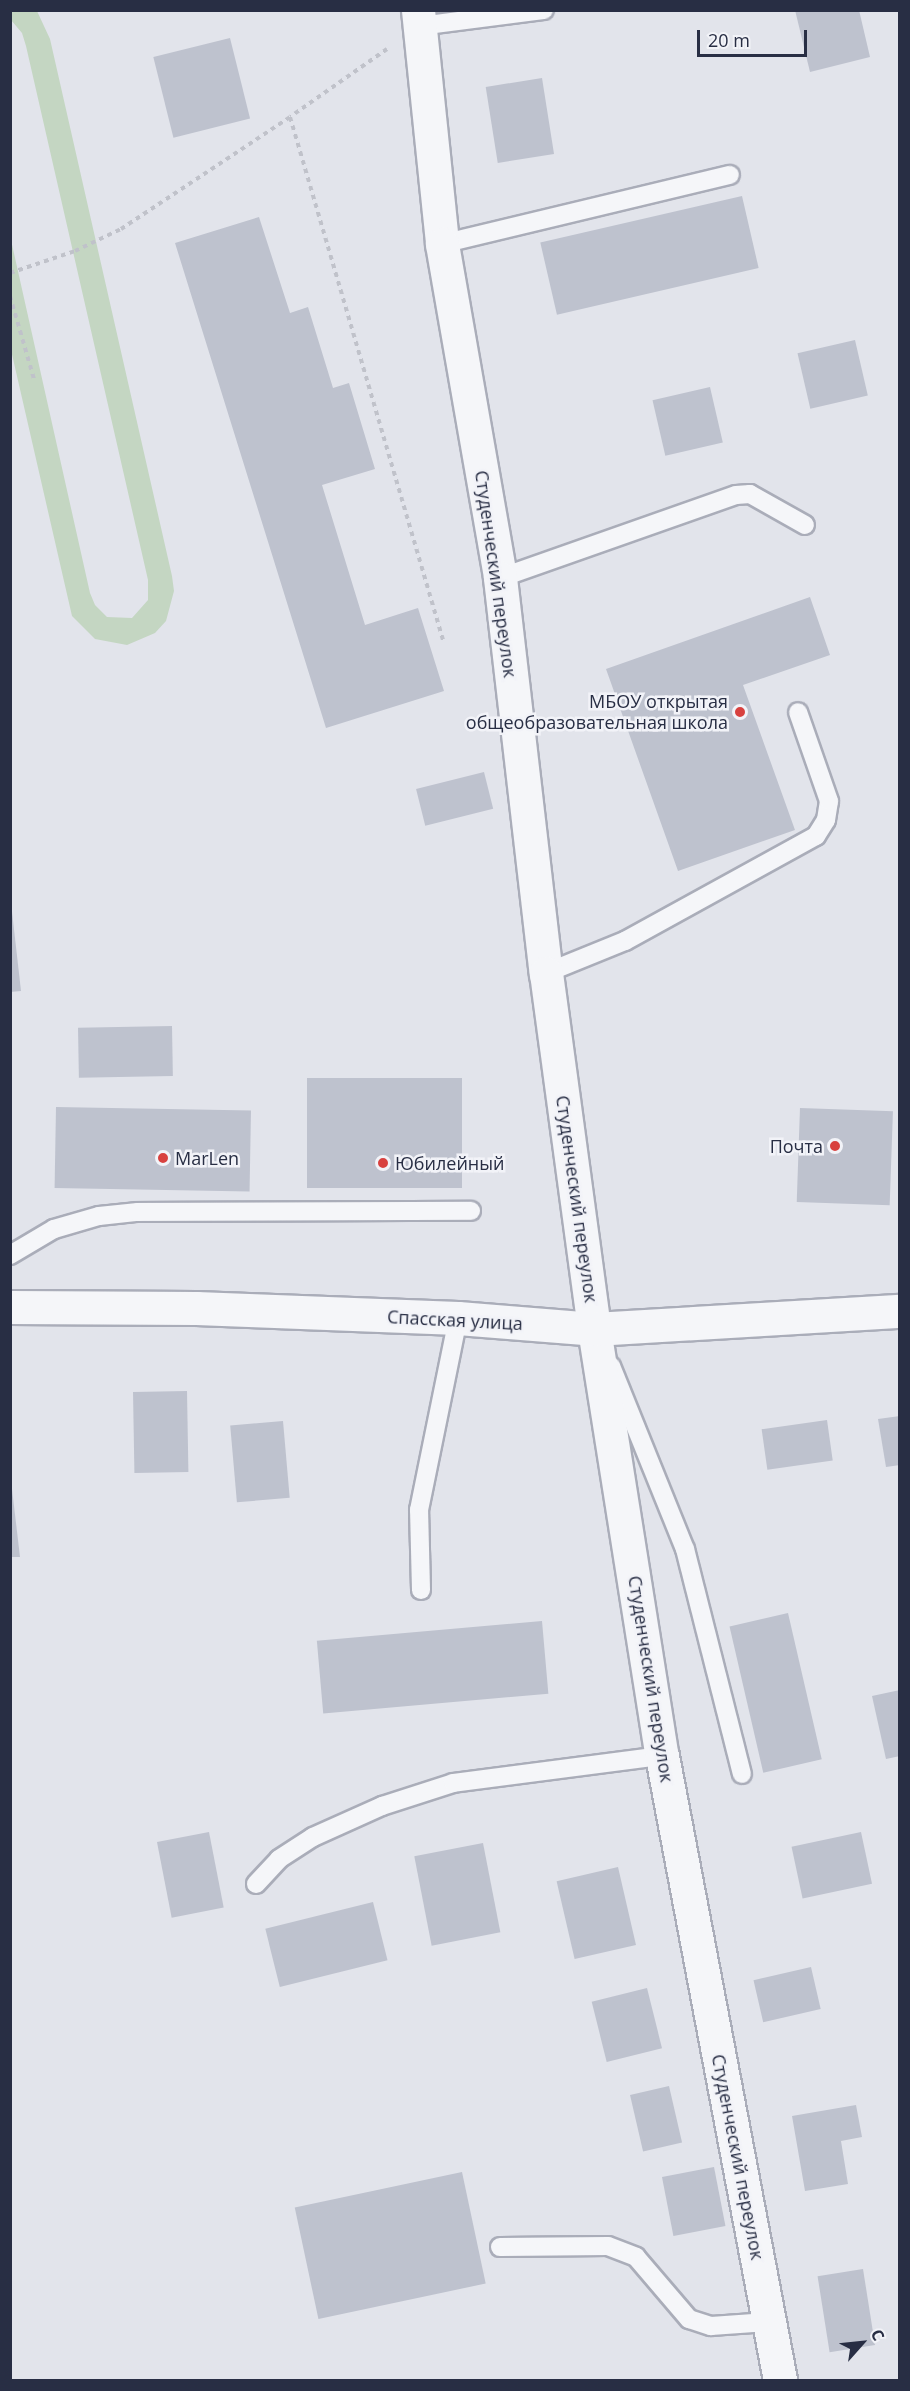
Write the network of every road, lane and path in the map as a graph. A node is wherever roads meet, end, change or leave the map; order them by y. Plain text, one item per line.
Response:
1 (544, 10) edge
2 (419, 18) edge
3 (290, 117) junction
4 (730, 175) dead end
5 (442, 244) junction
6 (10, 273) edge
7 (10, 296) edge
8 (34, 379) dead end
9 (805, 525) dead end
10 (500, 578) junction
11 (442, 640) dead end
12 (798, 712) dead end
13 (546, 973) junction
14 (471, 1211) dead end
15 (10, 1255) edge
16 (10, 1307) edge
17 (900, 1311) edge
18 (458, 1318) junction
19 (594, 1329) junction
20 (421, 1590) dead end
21 (663, 1756) junction
22 (742, 1774) dead end
23 (256, 1884) dead end
24 (500, 2247) dead end
25 (768, 2322) junction
26 (780, 2380) edge

1 - 2 lane
2 - 3 path
2 - 5 street, Студенческий переулок
3 - 6 path
3 - 11 path
4 - 5 lane
5 - 10 street, Студенческий переулок
7 - 8 path
9 - 10 lane
10 - 13 street, Студенческий переулок
12 - 13 lane
13 - 19 street, Студенческий переулок
14 - 15 lane
16 - 18 street, Спасская улица
17 - 19 street, Спасская улица
18 - 19 street, Спасская улица
18 - 20 lane
19 - 21 street, Студенческий переулок
19 - 22 lane
21 - 23 lane
21 - 25 street, Студенческий переулок
24 - 25 lane
25 - 26 street, Студенческий переулок

